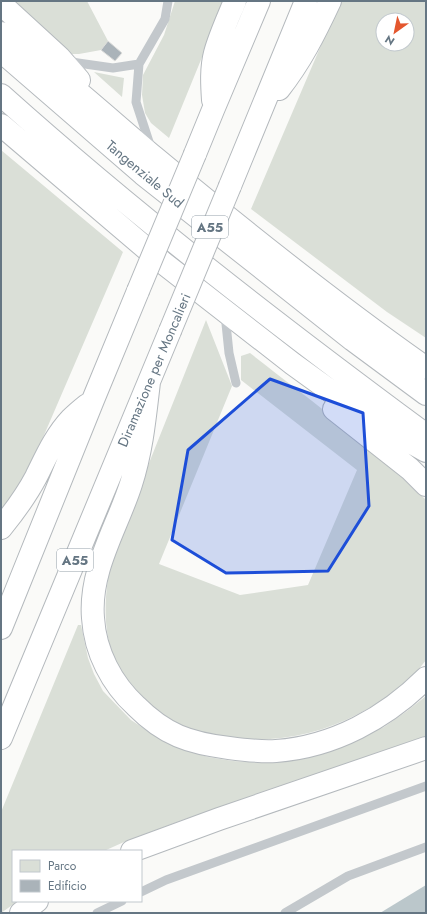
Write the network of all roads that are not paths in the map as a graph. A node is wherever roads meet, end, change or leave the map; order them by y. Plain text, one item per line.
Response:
1 (168, 1) edge
2 (235, 1) edge
3 (259, 1) edge
4 (306, 1) edge
5 (330, 1) edge
6 (1, 4) edge
7 (1, 33) edge
8 (1, 51) edge
9 (59, 57) junction
10 (139, 64) junction
11 (1, 95) edge
12 (213, 110) junction
13 (259, 116) junction
14 (109, 118) junction
15 (1, 125) edge
16 (1, 130) edge
17 (19, 141) junction
18 (154, 156) junction
19 (225, 311) junction
20 (358, 319) junction
21 (426, 353) edge
22 (293, 364) junction
23 (426, 368) edge
24 (149, 382) junction
25 (236, 384) dead end
26 (426, 394) edge
27 (93, 400) junction
28 (426, 435) edge
29 (426, 451) edge
30 (426, 485) edge
31 (1, 528) edge
32 (1, 628) edge
33 (426, 678) edge
34 (1, 738) edge
35 (426, 748) edge
36 (426, 786) edge
37 (426, 847) edge
38 (135, 850) edge
39 (142, 892) edge
40 (36, 902) edge
41 (120, 902) edge
42 (21, 913) edge
43 (98, 913) edge
44 (285, 913) edge

1 - 10 lane
2 - 12 highway
3 - 12 highway, A55
4 - 13 highway, Diramazione per Moncalieri / A55
5 - 13 highway
6 - 9 highway
7 - 14 highway, A55
8 - 26 highway, Tangenziale Sud / A55
9 - 10 lane
9 - 14 highway
10 - 18 lane
11 - 28 highway, A55
12 - 27 highway, A55, bridge
13 - 24 highway, Diramazione per Moncalieri / A55, bridge
14 - 18 highway, A55
15 - 17 highway
16 - 17 highway
17 - 19 highway
18 - 20 highway, A55
19 - 22 highway
19 - 25 lane
20 - 21 highway
20 - 23 highway
22 - 29 highway
22 - 30 highway
24 - 33 highway
24 - 34 highway, Diramazione per Moncalieri / A55
27 - 31 highway
27 - 32 highway, A55
35 - 38 highway
36 - 39 lane
37 - 44 lane
40 - 42 highway
41 - 43 lane

